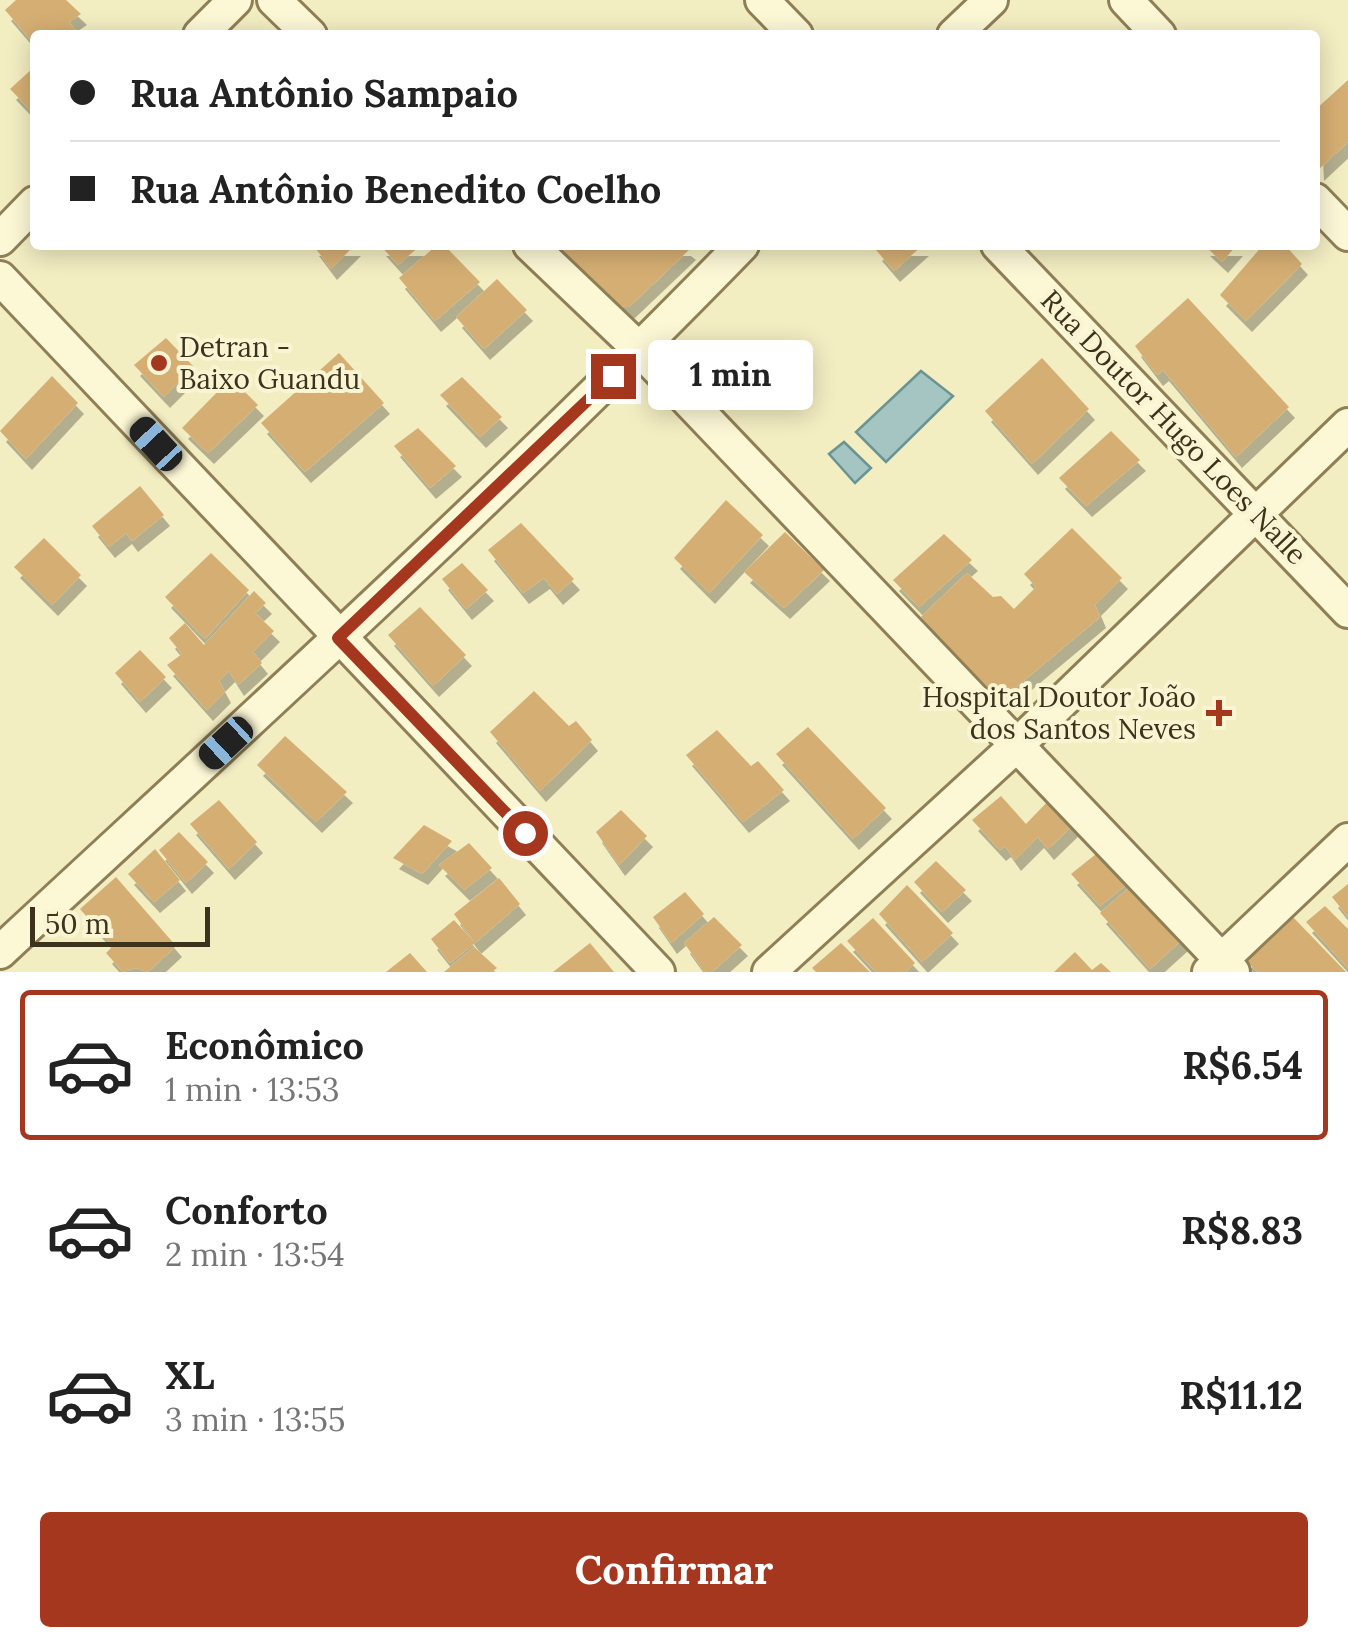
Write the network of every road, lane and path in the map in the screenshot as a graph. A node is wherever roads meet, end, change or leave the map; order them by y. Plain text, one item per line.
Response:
1 (235, 0) edge
2 (274, 0) edge
3 (762, 0) edge
4 (991, 0) edge
5 (1126, 0) edge
6 (205, 30) edge
7 (305, 30) edge
8 (791, 30) edge
9 (959, 30) edge
10 (1154, 30) edge
11 (1320, 205) edge
12 (30, 208) edge
13 (1348, 234) edge
14 (0, 239) edge
15 (535, 250) edge
16 (737, 250) edge
17 (1003, 250) edge
18 (0, 278) edge
19 (640, 350) junction
20 (1348, 425) edge
21 (1256, 512) junction
22 (1348, 611) edge
23 (338, 638) junction
24 (1018, 744) junction
25 (1348, 840) edge
26 (0, 952) edge
27 (1221, 968) edge
28 (658, 972) edge
29 (768, 972) edge

1 - 6 street
2 - 7 street
3 - 8 street
4 - 9 street
5 - 10 street
11 - 13 street
12 - 14 street
15 - 19 street
16 - 19 street
17 - 21 street, Rua Doutor Hugo Loes Nalle
18 - 23 street
19 - 23 street
19 - 24 street
20 - 21 street
21 - 22 street, Rua Doutor Hugo Loes Nalle
21 - 24 street
23 - 26 street
23 - 28 street
24 - 27 street
24 - 29 street
25 - 27 street

